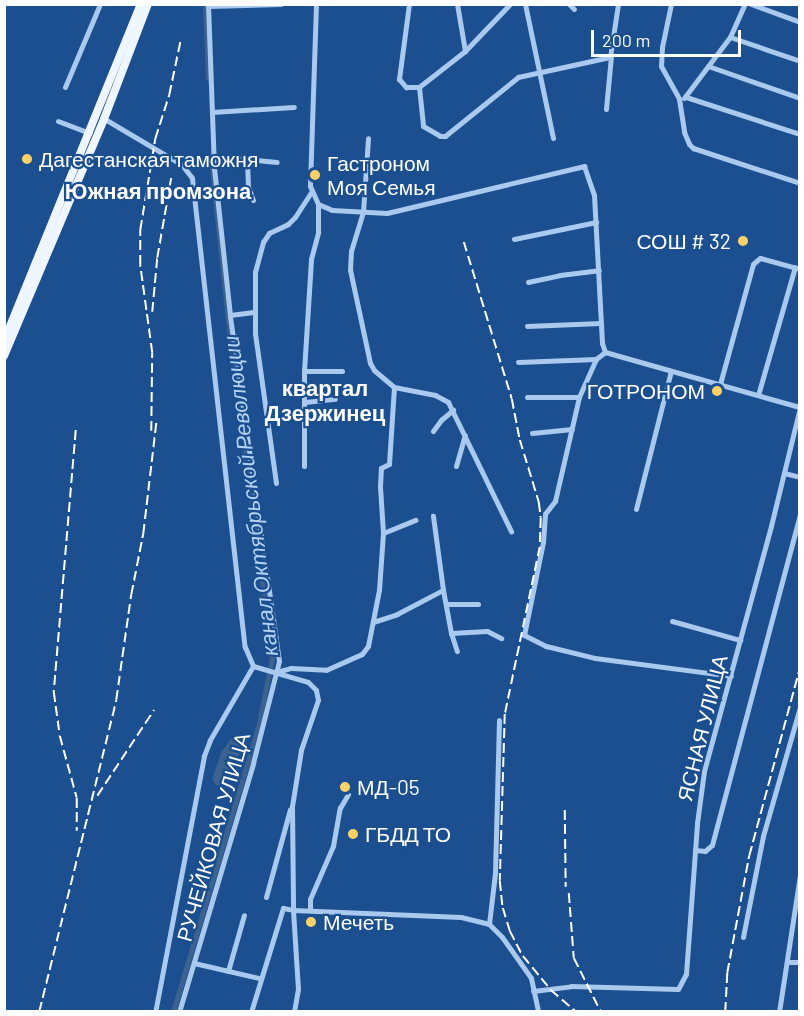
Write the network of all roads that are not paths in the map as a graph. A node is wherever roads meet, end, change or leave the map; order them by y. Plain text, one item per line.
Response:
1 (100, 4) edge
2 (141, 4) edge
3 (148, 4) edge
4 (281, 4) edge
5 (316, 4) edge
6 (408, 4) edge
7 (457, 4) edge
8 (510, 4) edge
9 (525, 4) edge
10 (618, 4) edge
11 (671, 4) edge
12 (745, 4) edge
13 (751, 4) edge
14 (208, 5) edge
15 (800, 22) edge
16 (730, 37) junction
17 (465, 51) junction
18 (611, 56) junction
19 (800, 61) edge
20 (708, 66) junction
21 (539, 71) junction
22 (64, 87) dead end
23 (419, 87) junction
24 (686, 97) junction
25 (800, 98) edge
26 (679, 99) junction
27 (294, 107) dead end
28 (606, 108) dead end
29 (212, 112) junction
30 (101, 118) junction
31 (58, 120) dead end
32 (800, 134) edge
33 (94, 135) junction
34 (368, 138) dead end
35 (553, 138) dead end
36 (213, 156) junction
37 (248, 159) junction
38 (277, 162) dead end
39 (800, 183) edge
40 (312, 191) junction
41 (253, 200) dead end
42 (318, 204) junction
43 (363, 212) junction
44 (596, 222) junction
45 (514, 240) dead end
46 (797, 268) edge
47 (599, 270) junction
48 (528, 282) dead end
49 (254, 312) junction
50 (230, 315) junction
51 (601, 323) junction
52 (527, 326) dead end
53 (4, 341) edge
54 (605, 352) junction
55 (4, 356) edge
56 (596, 359) junction
57 (518, 362) dead end
58 (304, 371) junction
59 (342, 371) dead end
60 (671, 371) junction
61 (720, 384) junction
62 (394, 387) junction
63 (758, 395) junction
64 (527, 396) dead end
65 (579, 397) junction
66 (335, 399) dead end
67 (304, 402) junction
68 (800, 407) edge
69 (453, 410) junction
70 (572, 429) junction
71 (433, 431) dead end
72 (532, 433) dead end
73 (465, 435) junction
74 (304, 466) dead end
75 (456, 466) dead end
76 (784, 473) junction
77 (800, 477) edge
78 (276, 483) dead end
79 (636, 509) dead end
80 (800, 514) edge
81 (433, 516) dead end
82 (415, 520) dead end
83 (511, 531) dead end
84 (383, 533) junction
85 (443, 590) junction
86 (446, 604) junction
87 (478, 604) dead end
88 (672, 621) dead end
89 (373, 622) junction
90 (451, 633) junction
91 (501, 638) dead end
92 (740, 640) junction
93 (457, 651) dead end
94 (253, 666) junction
95 (276, 672) junction
96 (731, 676) junction
97 (800, 707) edge
98 (499, 720) dead end
99 (797, 728) edge
100 (348, 794) dead end
101 (292, 806) junction
102 (695, 850) junction
103 (800, 874) edge
104 (266, 897) dead end
105 (293, 910) junction
106 (310, 910) junction
107 (244, 915) dead end
108 (489, 924) junction
109 (743, 937) dead end
110 (786, 962) junction
111 (800, 962) edge
112 (194, 963) junction
113 (228, 971) junction
114 (259, 978) junction
115 (533, 991) junction
116 (155, 1011) edge
117 (178, 1011) edge
118 (251, 1011) edge
119 (294, 1011) edge
120 (538, 1011) edge
121 (779, 1011) edge

1 - 22 street
2 - 30 main road
3 - 30 main road
4 - 14 street
5 - 40 street
6 - 23 street
7 - 17 street
8 - 17 street
9 - 21 street
10 - 18 street
11 - 26 street
12 - 16 street
13 - 15 street
14 - 29 street, РУЧЕЙКОВАЯ УЛИЦА
16 - 19 street
16 - 20 street
17 - 23 street
18 - 21 street
18 - 28 street
20 - 24 street
20 - 25 street
21 - 23 street
21 - 35 street
24 - 26 street
24 - 32 street
26 - 39 street
27 - 29 street
29 - 36 street, РУЧЕЙКОВАЯ УЛИЦА
30 - 33 main road
30 - 94 street
31 - 33 street
33 - 53 main road
33 - 55 main road
34 - 43 street
36 - 37 street
36 - 50 street, РУЧЕЙКОВАЯ УЛИЦА
37 - 38 street
37 - 41 street
40 - 42 street
40 - 49 street
42 - 43 street
42 - 58 street
43 - 44 street
43 - 62 street
44 - 45 street
44 - 47 street
46 - 61 street
46 - 63 street
47 - 48 street
47 - 51 street
49 - 50 street
49 - 78 street
50 - 95 street, РУЧЕЙКОВАЯ УЛИЦА
51 - 52 street
51 - 54 street
54 - 56 street
54 - 60 street
56 - 57 street
56 - 65 street
58 - 59 street
58 - 67 street
60 - 61 street
60 - 79 street
61 - 63 street
62 - 69 street
62 - 84 street
63 - 68 street
64 - 65 street
65 - 70 street
66 - 67 street
67 - 74 street
68 - 76 street, ЯСНАЯ УЛИЦА
69 - 71 street
69 - 73 street
70 - 72 street
70 - 96 street
73 - 75 street
73 - 83 street
76 - 77 street
76 - 92 street, ЯСНАЯ УЛИЦА
80 - 102 street
81 - 85 street
82 - 84 street
84 - 89 street
85 - 86 street
85 - 89 street
86 - 87 street
86 - 90 street
88 - 92 street
89 - 95 street
90 - 91 street
90 - 93 street
92 - 96 street, ЯСНАЯ УЛИЦА
94 - 95 street
94 - 116 street
95 - 101 street
95 - 112 street, РУЧЕЙКОВАЯ УЛИЦА
96 - 102 street, ЯСНАЯ УЛИЦА
97 - 99 street
98 - 108 street
99 - 109 street
100 - 106 street
101 - 104 street
101 - 105 street
102 - 115 street, ЯСНАЯ УЛИЦА
103 - 110 street
105 - 106 street
105 - 114 street
105 - 119 street
106 - 108 street
107 - 113 street
108 - 115 street
110 - 111 street
110 - 121 street
112 - 113 street
112 - 117 street, РУЧЕЙКОВАЯ УЛИЦА
113 - 114 street
114 - 118 street
115 - 120 street

